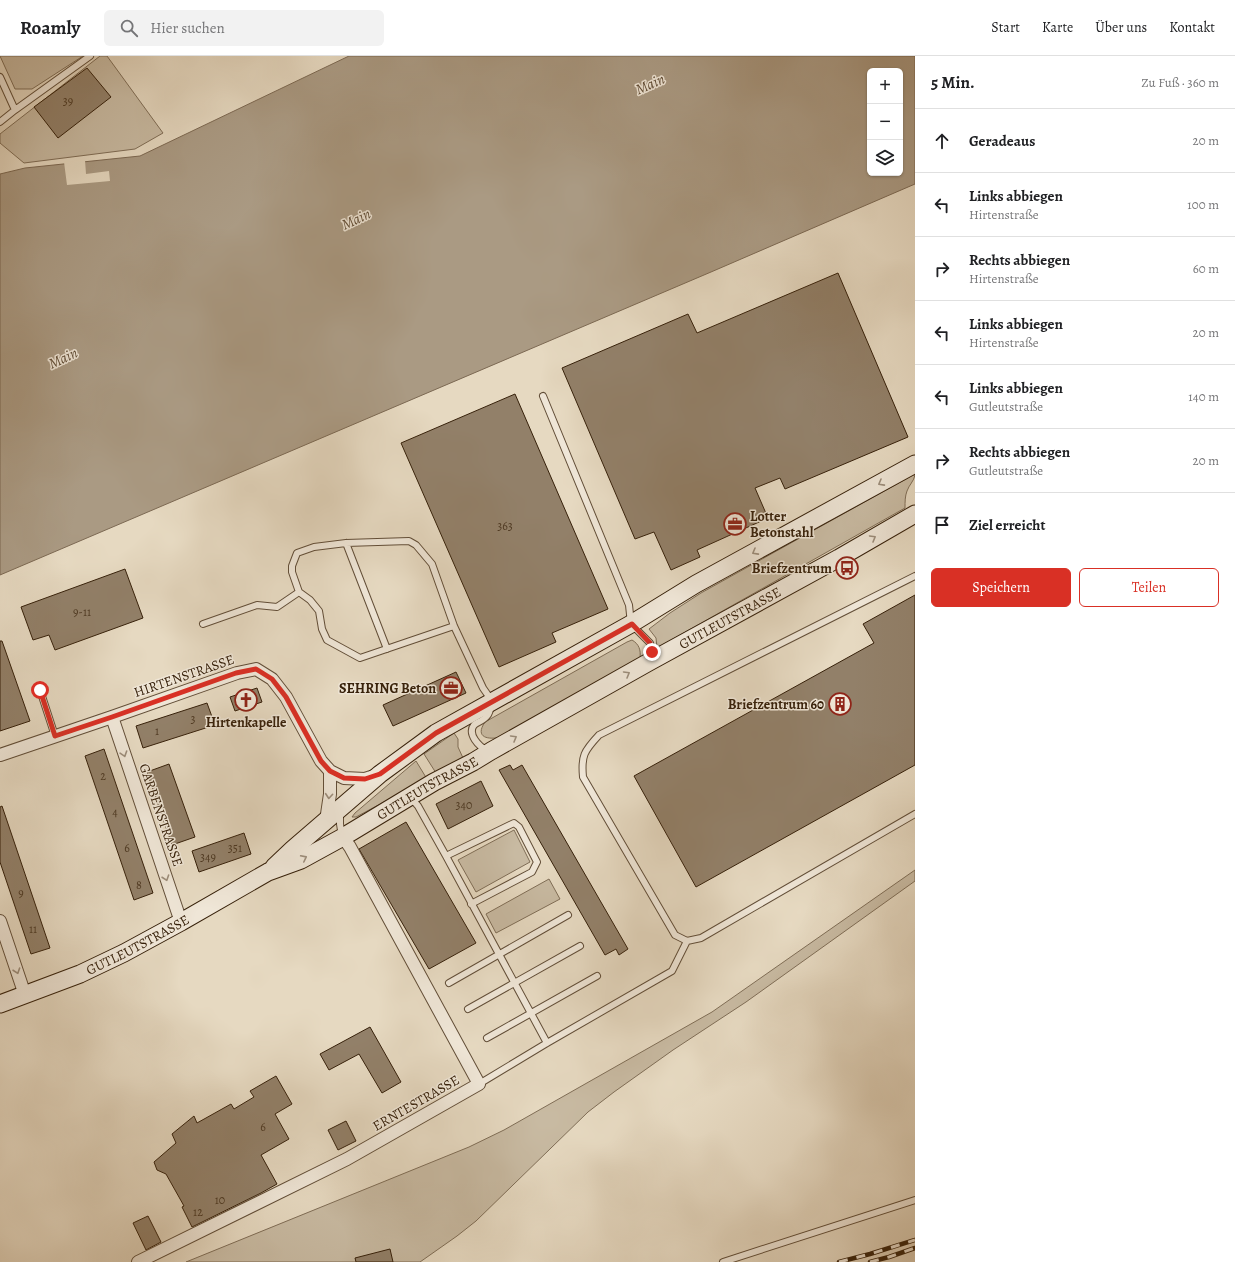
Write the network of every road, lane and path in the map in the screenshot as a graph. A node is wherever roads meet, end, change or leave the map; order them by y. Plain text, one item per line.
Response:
1 (90, 56) edge
2 (0, 77) edge
3 (15, 110) junction
4 (0, 122) edge
5 (543, 396) dead end
6 (915, 464) edge
7 (915, 514) edge
8 (346, 542) junction
9 (915, 576) edge
10 (299, 592) junction
11 (203, 624) dead end
12 (632, 624) junction
13 (454, 626) junction
14 (387, 649) junction
15 (649, 662) junction
16 (40, 690) dead end
17 (492, 701) junction
18 (112, 717) junction
19 (55, 736) junction
20 (491, 751) junction
21 (0, 755) edge
22 (330, 771) junction
23 (380, 774) junction
24 (410, 796) junction
25 (340, 808) junction
26 (915, 814) edge
27 (326, 821) junction
28 (343, 838) junction
29 (446, 856) junction
30 (268, 872) junction
31 (471, 904) junction
32 (568, 915) dead end
33 (0, 921) edge
34 (181, 922) junction
35 (687, 941) junction
36 (580, 946) dead end
37 (499, 955) junction
38 (597, 976) dead end
39 (449, 983) dead end
40 (515, 983) junction
41 (26, 995) junction
42 (0, 1004) edge
43 (468, 1009) dead end
44 (531, 1014) junction
45 (487, 1038) dead end
46 (547, 1043) junction
47 (479, 1084) junction
48 (915, 1200) edge
49 (138, 1262) edge
50 (723, 1262) edge

1 - 3 lane
2 - 3 lane
3 - 4 lane
5 - 12 lane
6 -> 12 main road, GUTLEUTSTRASSE
15 -> 7 main road, GUTLEUTSTRASSE
8 - 10 lane
8 - 13 lane
8 - 14 lane
9 - 35 lane
10 - 11 lane
10 - 14 lane
12 - 15 lane
12 - 17 main road, GUTLEUTSTRASSE
13 - 14 lane
13 - 17 lane
20 -> 15 main road, GUTLEUTSTRASSE
16 - 19 lane
17 - 20 lane, GUTLEUTSTRASSE
17 - 23 main road, GUTLEUTSTRASSE
18 - 19 street, HIRTENSTRASSE
18 - 22 street, HIRTENSTRASSE
18 -> 34 street, GARBENSTRASSE
19 - 21 street, HIRTENSTRASSE
20 - 24 main road, GUTLEUTSTRASSE
22 - 23 street
22 -> 27 street
23 - 25 main road, GUTLEUTSTRASSE
24 - 28 main road, GUTLEUTSTRASSE
24 - 29 lane
25 - 27 main road, GUTLEUTSTRASSE
25 - 28 lane
26 - 35 lane
27 - 30 main road, GUTLEUTSTRASSE
30 -> 28 main road, GUTLEUTSTRASSE
28 - 47 street, ERNTESTRASSE
29 - 31 lane
29 - 31 lane
30 - 34 main road, GUTLEUTSTRASSE
31 - 37 lane
32 - 37 lane
33 -> 41 street
34 - 41 main road, GUTLEUTSTRASSE
35 - 46 lane
36 - 40 lane
37 - 39 lane
37 - 40 lane
38 - 44 lane
40 - 43 lane
40 - 44 lane
41 - 42 main road, GUTLEUTSTRASSE
44 - 45 lane
44 - 46 lane
46 - 47 lane
47 - 49 street, ERNTESTRASSE
48 - 50 lane

